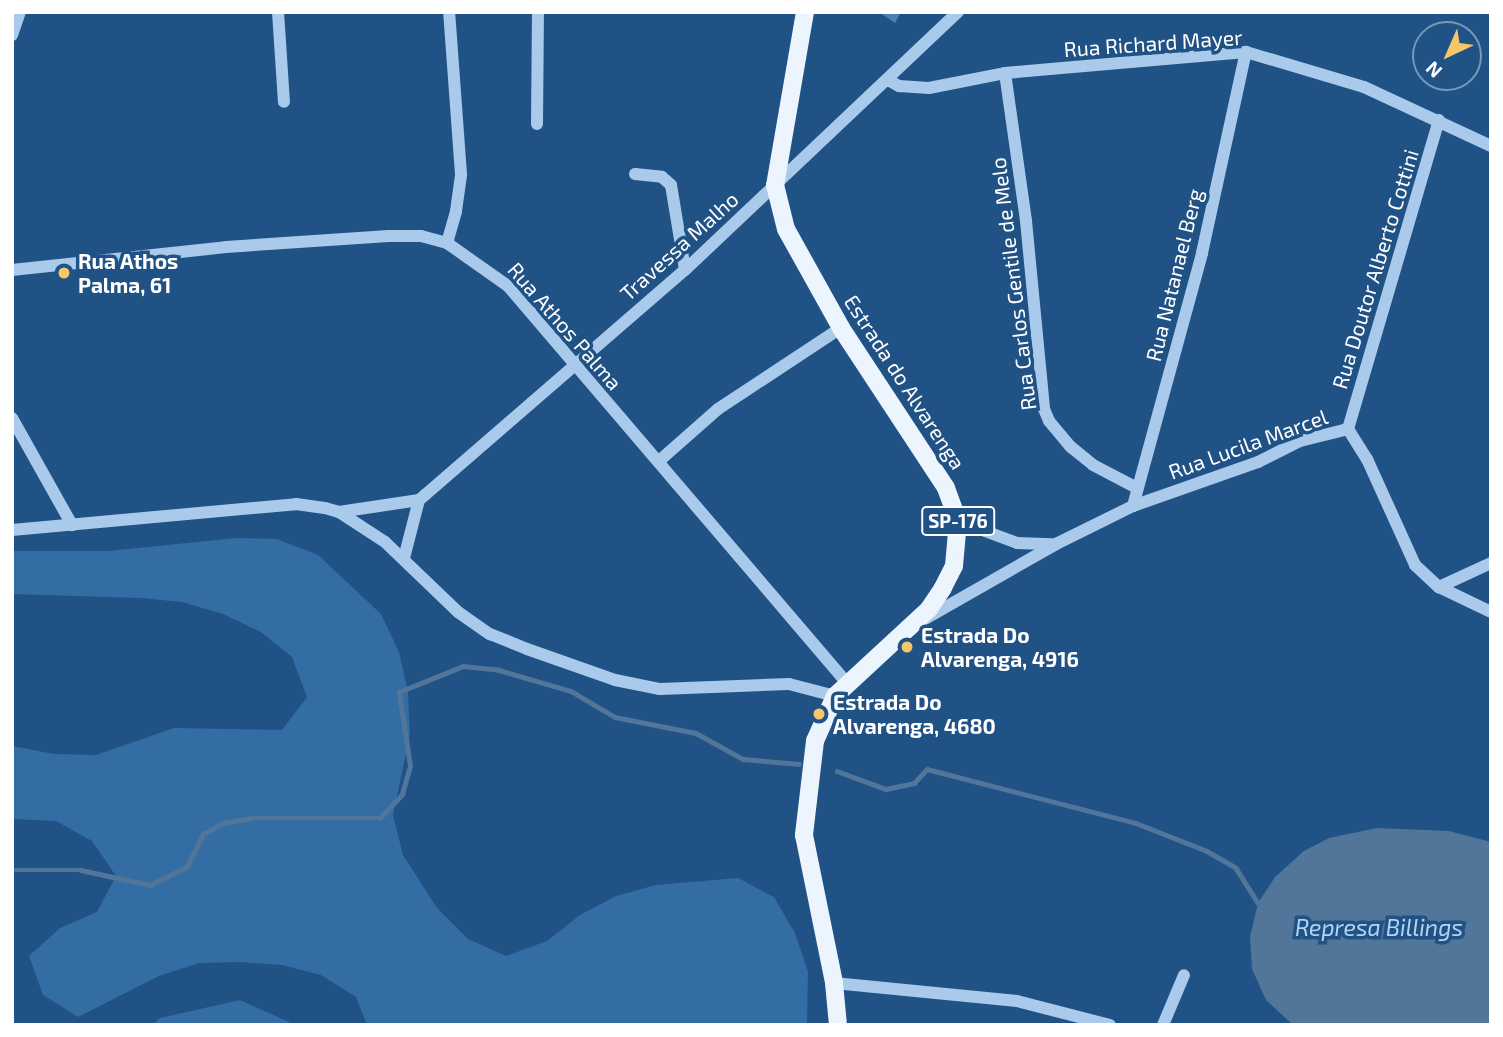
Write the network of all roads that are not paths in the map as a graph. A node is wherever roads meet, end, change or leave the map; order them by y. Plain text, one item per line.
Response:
1 (20, 12) edge
2 (278, 12) edge
3 (449, 12) edge
4 (538, 12) edge
5 (805, 12) edge
6 (958, 12) edge
7 (12, 35) edge
8 (1246, 52) junction
9 (1005, 73) junction
10 (888, 80) junction
11 (284, 102) dead end
12 (1439, 120) junction
13 (537, 124) dead end
14 (1491, 146) edge
15 (635, 174) dead end
16 (775, 185) junction
17 (447, 243) junction
18 (12, 270) edge
19 (685, 270) junction
20 (841, 328) junction
21 (576, 363) junction
22 (12, 418) edge
23 (1349, 429) junction
24 (659, 461) junction
25 (1137, 488) junction
26 (419, 500) junction
27 (1133, 506) junction
28 (339, 512) junction
29 (958, 522) junction
30 (72, 525) junction
31 (12, 530) edge
32 (1056, 544) junction
33 (404, 558) junction
34 (1491, 563) edge
35 (1439, 587) junction
36 (1491, 612) edge
37 (912, 626) junction
38 (847, 682) junction
39 (835, 696) junction
40 (1184, 975) dead end
41 (834, 983) junction
42 (838, 1025) edge
43 (1110, 1025) edge
44 (1163, 1025) edge

1 - 7 street
2 - 11 street
3 - 17 street
4 - 13 street
5 - 16 main road, Estrada do Alvarenga / SP-176
6 - 10 street, Travessa Malho
8 - 9 street, Rua Richard Mayer
8 - 12 street, Rua Richard Mayer
8 - 25 street, Rua Natanael Berg
9 - 10 street, Rua Richard Mayer
9 - 25 street, Rua Carlos Gentile de Melo
10 - 16 street, Travessa Malho
12 - 14 street, Rua Richard Mayer
12 - 23 street, Rua Doutor Alberto Cottini
15 - 19 street
16 - 19 street, Travessa Malho
16 - 20 main road, Estrada do Alvarenga / SP-176
17 - 18 street, Rua Athos Palma
17 - 21 street, Rua Athos Palma
19 - 21 street, Travessa Malho
20 - 24 street
20 - 29 main road, Estrada do Alvarenga / SP-176
21 - 24 street, Rua Athos Palma
21 - 26 street, Travessa Malho
22 - 30 street
23 - 27 street, Rua Lucila Marcel
23 - 35 street, Rua Lucila Marcel
24 - 38 street, Rua Athos Palma
25 - 27 street, Rua Natanael Berg
26 - 28 street
26 - 33 street
27 - 32 street, Rua Lucila Marcel
28 - 30 street
28 - 33 street
29 - 32 street, Rua Lucila Marcel
29 - 37 main road, Estrada do Alvarenga / SP-176
30 - 31 street
32 - 37 street, Rua Lucila Marcel
33 - 39 street
34 - 35 street
35 - 36 street, Rua Lucila Marcel
37 - 38 main road, Estrada do Alvarenga / SP-176
38 - 39 main road, Estrada do Alvarenga / SP-176
39 - 41 main road, Estrada do Alvarenga / SP-176
40 - 44 street
41 - 42 main road, Estrada do Alvarenga / SP-176
41 - 43 street

